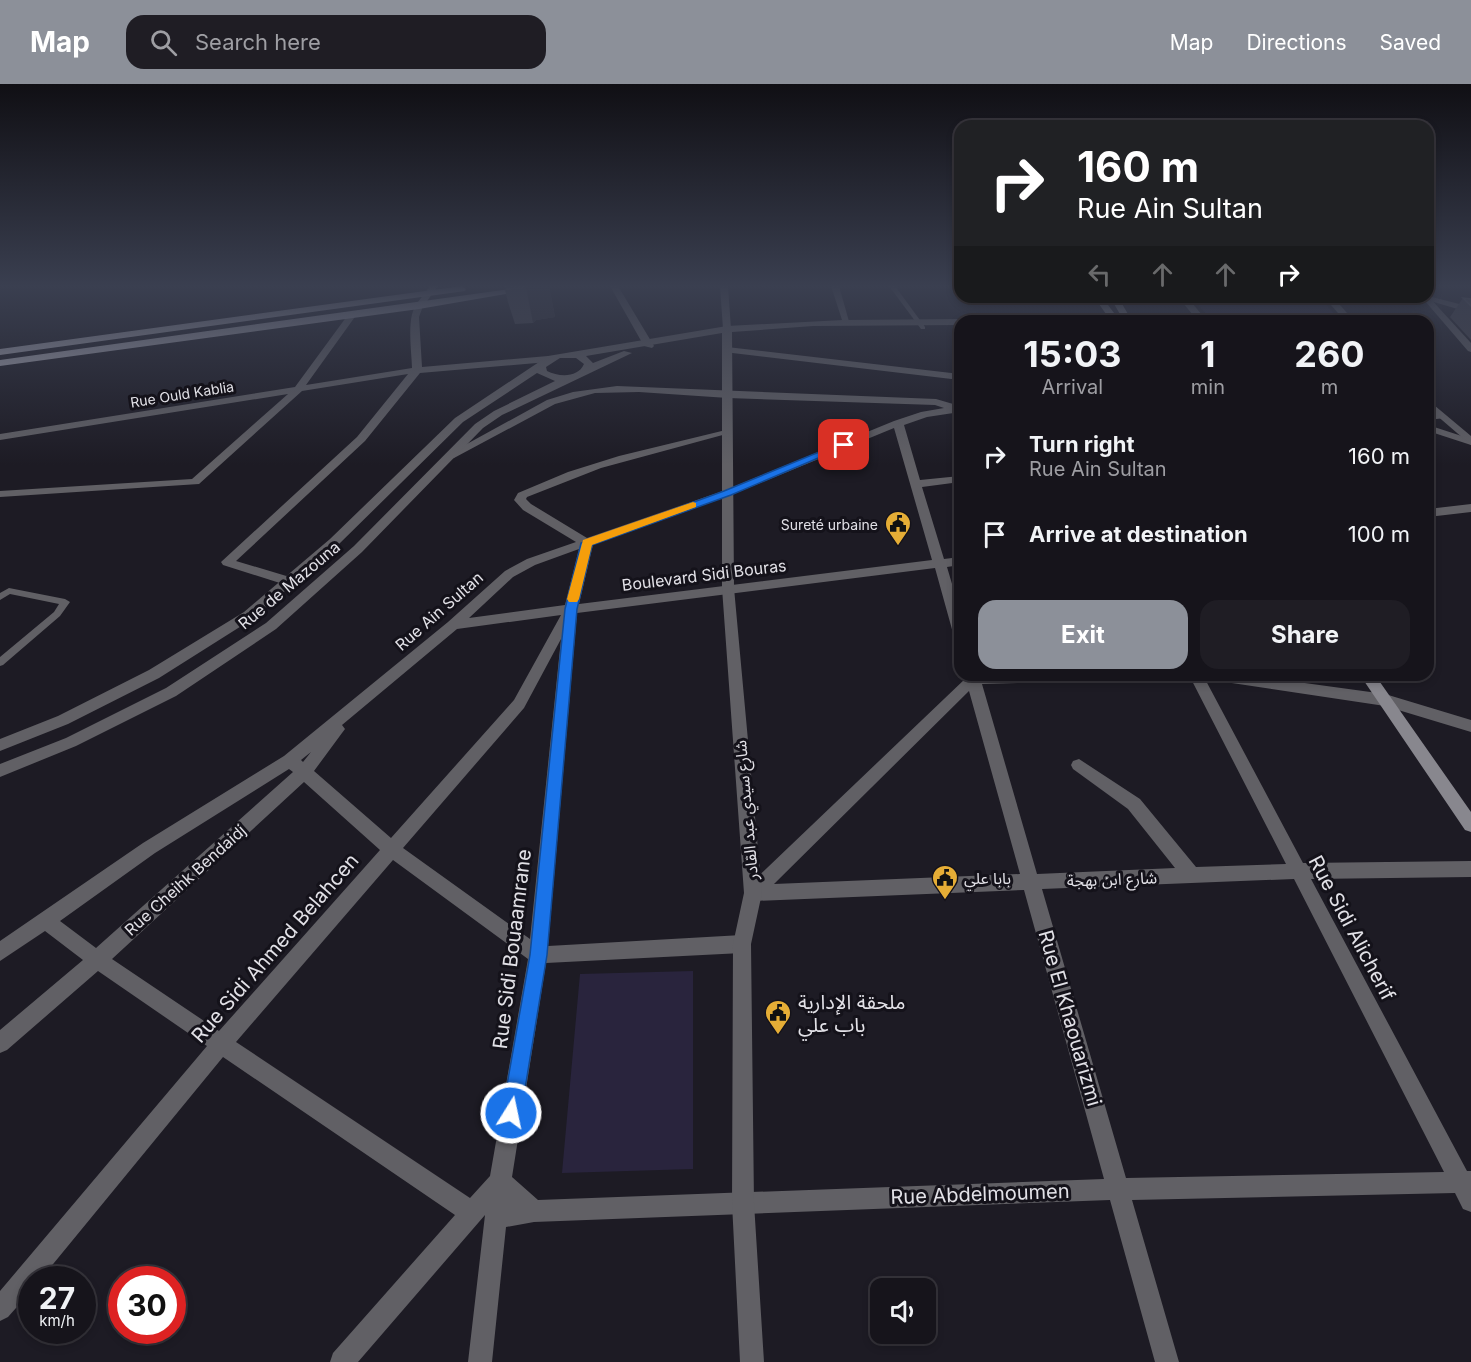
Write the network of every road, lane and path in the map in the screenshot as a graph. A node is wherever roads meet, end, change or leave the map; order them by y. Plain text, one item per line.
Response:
1 (44, 346) edge
2 (125, 346) edge
3 (330, 346) edge
4 (416, 346) edge
5 (636, 346) edge
6 (643, 346) edge
7 (727, 346) edge
8 (773, 346) edge
9 (0, 352) edge
10 (573, 355) junction
11 (0, 363) edge
12 (544, 363) junction
13 (588, 369) junction
14 (417, 370) junction
15 (954, 376) edge
16 (568, 378) junction
17 (299, 388) junction
18 (726, 395) junction
19 (954, 408) edge
20 (1434, 409) edge
21 (954, 410) edge
22 (1441, 416) junction
23 (1434, 417) edge
24 (898, 423) junction
25 (1434, 430) edge
26 (726, 431) junction
27 (0, 437) edge
28 (1471, 442) edge
29 (450, 456) junction
30 (954, 480) edge
31 (916, 484) junction
32 (727, 493) junction
33 (0, 494) edge
34 (1471, 508) edge
35 (1434, 512) edge
36 (587, 543) junction
37 (954, 562) edge
38 (940, 563) junction
39 (288, 581) junction
40 (728, 588) junction
41 (0, 597) edge
42 (571, 609) junction
43 (954, 612) edge
44 (453, 626) junction
45 (0, 663) edge
46 (969, 681) edge
47 (974, 681) edge
48 (1199, 681) edge
49 (1252, 681) edge
50 (1371, 681) edge
51 (1385, 700) junction
52 (356, 705) junction
53 (1471, 726) edge
54 (0, 745) edge
55 (290, 760) junction
56 (1079, 765) dead end
57 (0, 771) edge
58 (304, 772) junction
59 (1471, 825) edge
60 (391, 849) junction
61 (1471, 869) edge
62 (1297, 871) junction
63 (1192, 876) junction
64 (1030, 883) junction
65 (753, 893) junction
66 (46, 921) junction
67 (741, 944) junction
68 (0, 952) edge
69 (538, 955) junction
70 (97, 960) junction
71 (0, 1043) edge
72 (221, 1044) junction
73 (500, 1181) junction
74 (1468, 1188) edge
75 (1120, 1189) junction
76 (743, 1203) junction
77 (534, 1211) junction
78 (471, 1213) junction
79 (495, 1218) junction
80 (0, 1309) edge
81 (342, 1362) edge
82 (480, 1362) edge
83 (752, 1362) edge
84 (1167, 1362) edge

1 - 9 main road
2 - 11 main road
3 - 17 street
4 - 14 street
5 - 10 street
6 - 13 street
7 - 18 street, شارع سيدي عبد القادر
8 - 15 street
10 - 12 street, Rue Ould Kablia
10 - 13 street
12 - 14 street, Rue Ould Kablia
12 - 16 street
12 - 39 street, Rue de Mazouna
13 - 16 street, Rue de Mazouna
14 - 17 street, Rue Ould Kablia
14 - 39 street
16 - 29 street, Rue de Mazouna
17 - 27 street, Rue Ould Kablia
17 - 33 street
18 - 19 street
18 - 26 street, شارع سيدي عبد القادر
18 - 29 street
20 - 22 street
21 - 24 street, Rue Ain Sultan
22 - 23 street
22 - 28 street
24 - 31 street
24 - 32 street, Rue Ain Sultan
25 - 28 street
26 - 32 street, شارع سيدي عبد القادر
26 - 36 street
29 - 57 street, Rue de Mazouna
30 - 31 street
31 - 38 street
32 - 36 street, Rue Ain Sultan
32 - 40 street, شارع سيدي عبد القادر
34 - 35 street
36 - 42 street, Rue Sidi Bouaamrane
36 - 44 street, Rue Ain Sultan
37 - 38 street, Boulevard Sidi Bouras
38 - 40 street, Boulevard Sidi Bouras
38 - 43 street
39 - 54 street, Rue de Mazouna
40 - 42 street, Boulevard Sidi Bouras
40 - 65 street, شارع سيدي عبد القادر
41 - 45 lane
42 - 44 street, Boulevard Sidi Bouras
42 - 60 street, Rue Sidi Ahmed Belahcen
42 - 69 street, Rue Sidi Bouaamrane
44 - 52 street, Rue Ain Sultan
46 - 65 street
47 - 64 street, Rue El Khaouarizmi
48 - 62 street, Rue Sidi Alicherif
49 - 51 street
50 - 51 main road
51 - 53 street
51 - 59 main road
52 - 55 street, Rue Ain Sultan
52 - 58 street, Rue Cheihk Bendaidj
55 - 58 street
55 - 66 street, Rue Ain Sultan
56 - 63 street
58 - 60 street
58 - 70 street, Rue Cheihk Bendaidj
60 - 69 street
60 - 72 street, Rue Sidi Ahmed Belahcen
61 - 62 street, شارع ابن بهجة
62 - 63 street, شارع ابن بهجة
62 - 74 street, Rue Sidi Alicherif
63 - 64 street, شارع ابن بهجة
64 - 65 street, شارع ابن بهجة
64 - 75 street, Rue El Khaouarizmi
65 - 67 street, شارع سيدي عبد القادر
66 - 68 street, Rue Ain Sultan
66 - 70 street
67 - 69 street
67 - 76 street, شارع سيدي عبد القادر
69 - 73 street, Rue Sidi Bouaamrane
70 - 71 street, Rue Cheihk Bendaidj
70 - 72 street
72 - 78 street
72 - 80 street, Rue Sidi Ahmed Belahcen
73 - 77 street
73 - 78 street
73 - 79 street, Rue Sidi Bouaamrane
74 - 75 street, Rue Abdelmoumen
75 - 76 street, Rue Abdelmoumen
75 - 84 street, Rue El Khaouarizmi
76 - 77 street, Rue Abdelmoumen
76 - 83 street, شارع سيدي عبد القادر
77 - 79 street, Rue Abdelmoumen
78 - 81 street
79 - 82 street, Rue Sidi Bouaamrane

